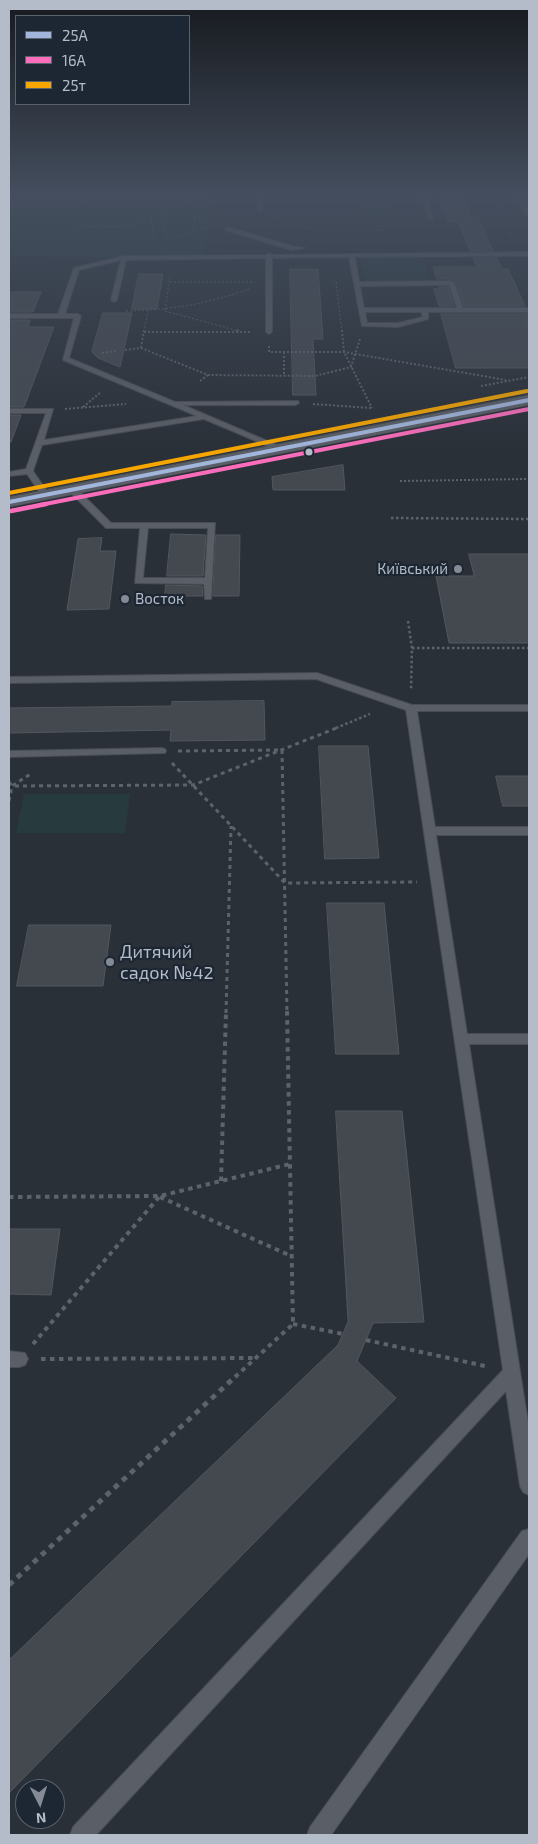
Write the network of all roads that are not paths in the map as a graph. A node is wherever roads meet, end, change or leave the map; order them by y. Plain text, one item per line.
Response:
1 (72, 281) edge
2 (119, 281) edge
3 (269, 281) edge
4 (356, 284) joint
5 (114, 300) dead end
6 (361, 310) junction
7 (424, 310) junction
8 (460, 310) junction
9 (529, 310) edge
10 (9, 316) edge
11 (61, 316) junction
12 (269, 332) road end
13 (529, 400) edge
14 (170, 402) junction
15 (295, 403) road end
16 (9, 411) edge
17 (205, 417) junction
18 (39, 442) junction
19 (280, 448) junction
20 (29, 472) junction
21 (9, 474) edge
22 (72, 489) junction
23 (45, 494) junction
24 (9, 502) edge
25 (144, 526) junction
26 (209, 581) junction
27 (208, 596) dead end
28 (9, 680) edge
29 (411, 708) junction
30 (529, 708) edge
31 (161, 751) road end
32 (9, 754) edge
33 (430, 831) junction
34 (529, 831) edge
35 (529, 1038) edge
36 (461, 1039) junction
37 (512, 1372) junction
38 (529, 1486) edge
39 (529, 1538) edge
40 (81, 1835) edge
41 (318, 1835) edge

1 - 11 lane
2 - 5 lane
3 - 12 lane
4 - 6 lane
4 - 8 lane
6 - 7 lane
6 - 7 lane
7 - 8 lane
8 - 9 lane
10 - 11 lane
11 - 14 lane
13 - 19 street
14 - 15 lane
14 - 17 lane
16 - 18 lane
17 - 18 lane
17 - 19 lane
18 - 20 lane
19 - 22 street
20 - 21 lane
20 - 23 lane
22 - 23 street
22 - 25 lane
23 - 24 street
25 - 26 lane
25 - 26 lane
26 - 27 lane
28 - 29 lane
29 - 30 lane
29 - 33 lane
31 - 32 lane
33 - 34 lane
33 - 36 lane
35 - 36 lane
36 - 37 lane
37 - 38 lane
37 - 40 lane
39 - 41 lane

